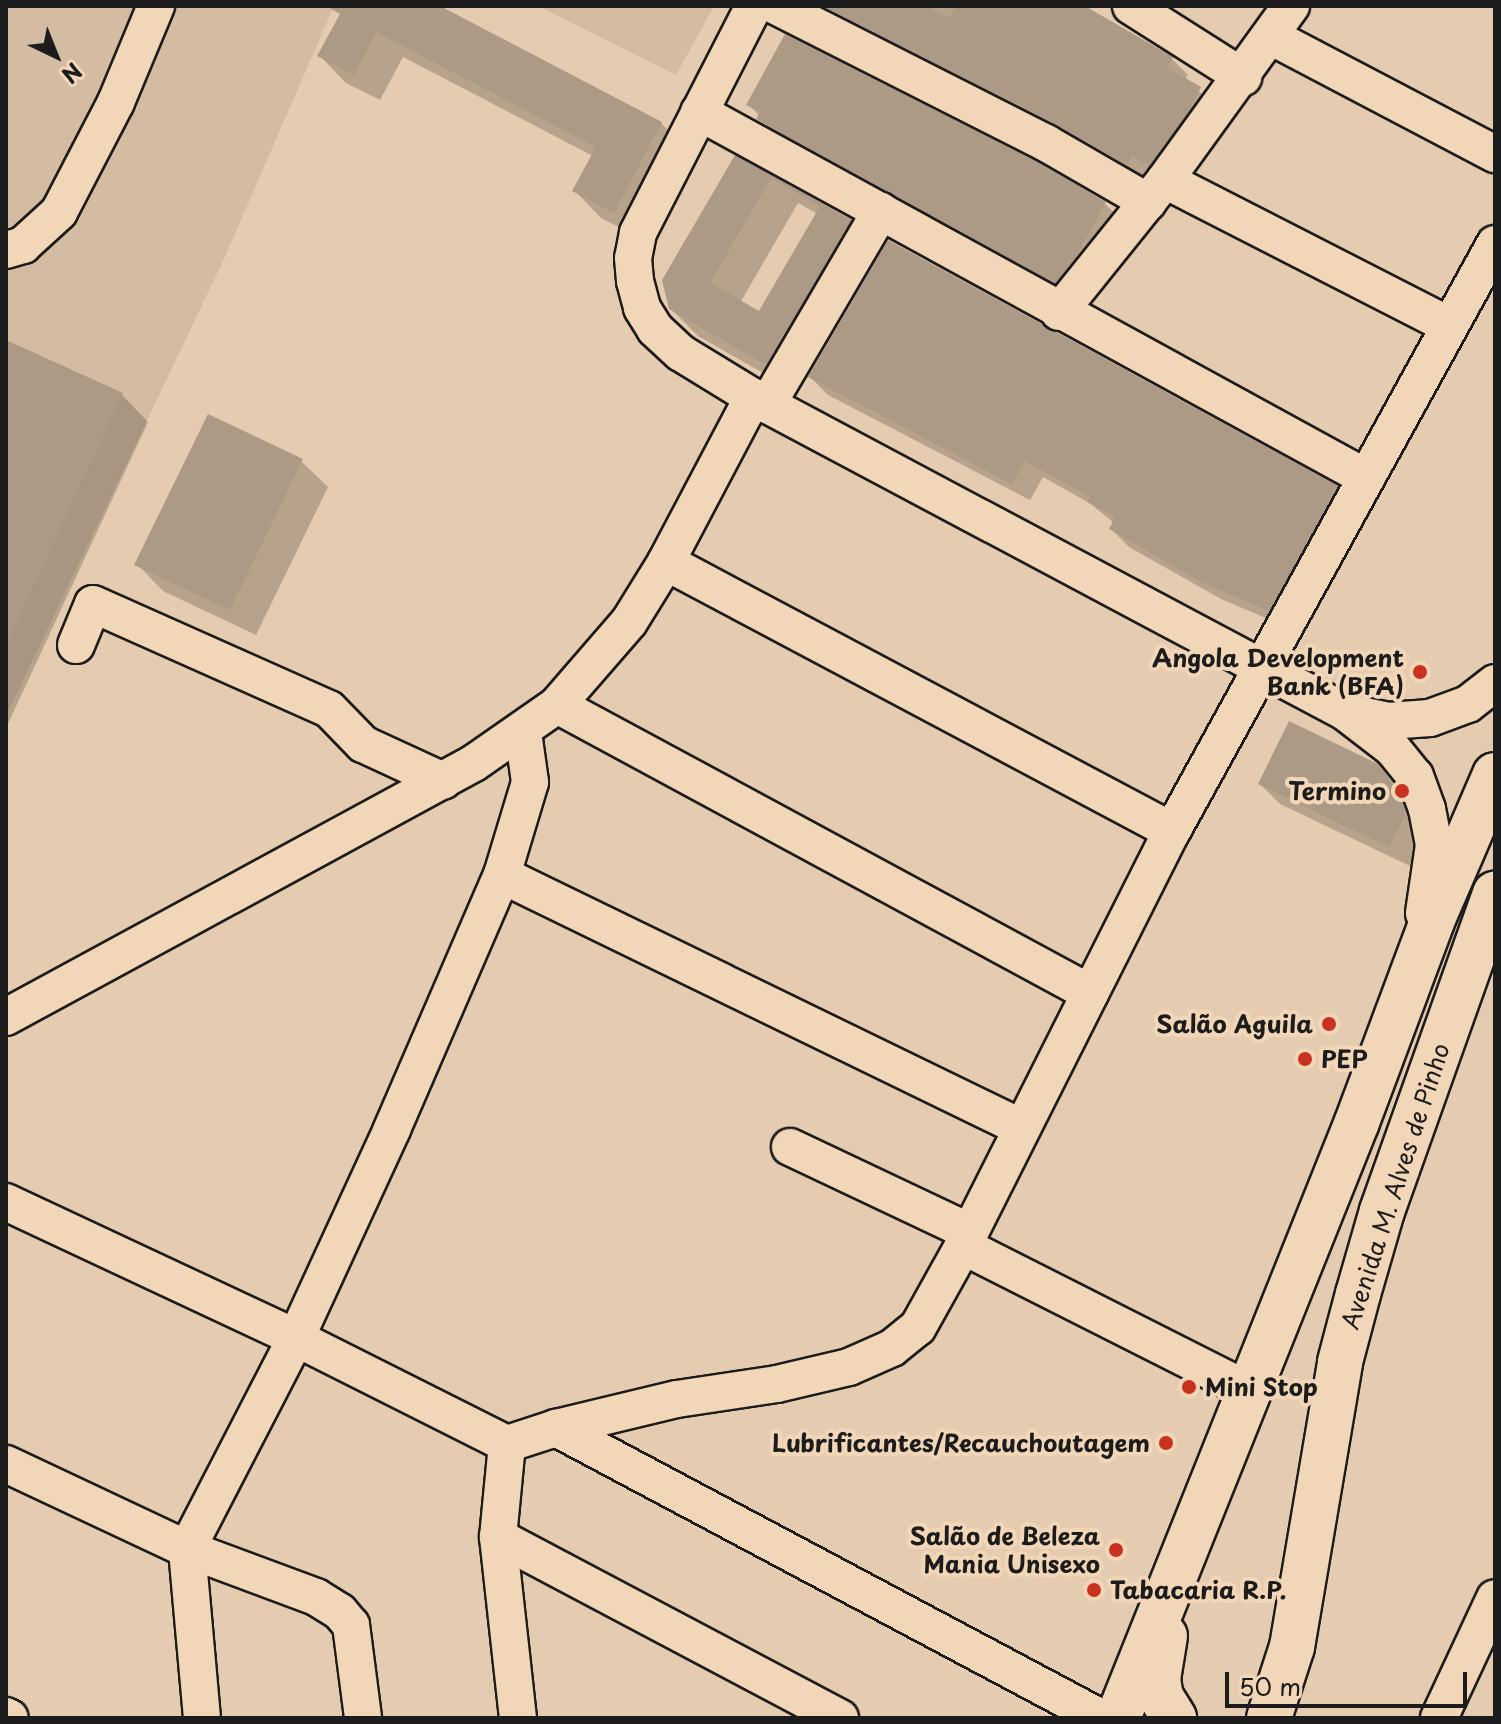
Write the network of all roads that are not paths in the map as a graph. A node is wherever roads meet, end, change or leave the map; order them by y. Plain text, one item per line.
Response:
1 (156, 6) edge
2 (754, 6) edge
3 (776, 6) edge
4 (1131, 6) edge
5 (1291, 6) edge
6 (1272, 37) junction
7 (1243, 77) junction
8 (699, 112) junction
9 (1495, 154) edge
10 (1156, 191) junction
11 (881, 211) junction
12 (1495, 244) edge
13 (6, 250) edge
14 (1059, 312) junction
15 (1448, 325) junction
16 (760, 401) junction
17 (1365, 477) junction
18 (666, 562) junction
19 (76, 645) dead end
20 (1263, 666) junction
21 (1495, 683) edge
22 (557, 705) junction
23 (1345, 712) junction
24 (523, 732) junction
25 (1495, 775) edge
26 (443, 781) junction
27 (1172, 831) junction
28 (502, 875) junction
29 (1495, 894) edge
30 (1090, 993) junction
31 (1402, 997) junction
32 (6, 1017) edge
33 (1020, 1127) junction
34 (790, 1147) dead end
35 (6, 1202) edge
36 (966, 1239) junction
37 (296, 1338) junction
38 (1248, 1390) junction
39 (556, 1428) junction
40 (507, 1444) junction
41 (6, 1464) edge
42 (1194, 1530) junction
43 (498, 1537) junction
44 (187, 1549) junction
45 (1305, 1567) junction
46 (1495, 1598) edge
47 (202, 1718) edge
48 (363, 1718) edge
49 (518, 1718) edge
50 (840, 1718) edge
51 (1101, 1718) edge
52 (1118, 1718) edge
53 (1174, 1718) edge
54 (1233, 1718) edge
55 (1269, 1718) edge
56 (1439, 1718) edge

1 - 13 street
2 - 8 street
3 - 10 street
4 - 7 street
5 - 6 street
6 - 7 street
6 - 9 street
7 - 10 street
8 - 11 street
8 - 16 street
10 - 14 street
10 - 15 street
11 - 14 street
11 - 16 street
12 - 15 street
14 - 17 street
15 - 17 street
16 - 18 street
16 - 20 street
17 - 20 street
18 - 22 street
18 - 27 street
19 - 26 street
20 - 23 street
20 - 27 street
21 - 23 street
22 - 24 street
22 - 30 street
23 - 31 street
24 - 26 street
24 - 28 street
25 - 31 main road
26 - 32 street
27 - 30 street
28 - 33 street
28 - 37 street
29 - 45 main road, Avenida M. Alves de Pinho
30 - 33 street
31 - 38 main road
33 - 36 street
34 - 36 street
35 - 37 street
36 - 38 street
36 - 39 street
37 - 40 street
37 - 44 street
38 - 42 main road
39 - 40 street
39 - 51 street
40 - 43 street
41 - 44 street
42 - 52 main road
42 - 53 main road
43 - 49 street
43 - 50 street
44 - 47 street
44 - 48 street
45 - 54 main road
45 - 55 main road, Avenida M. Alves de Pinho
46 - 56 street

